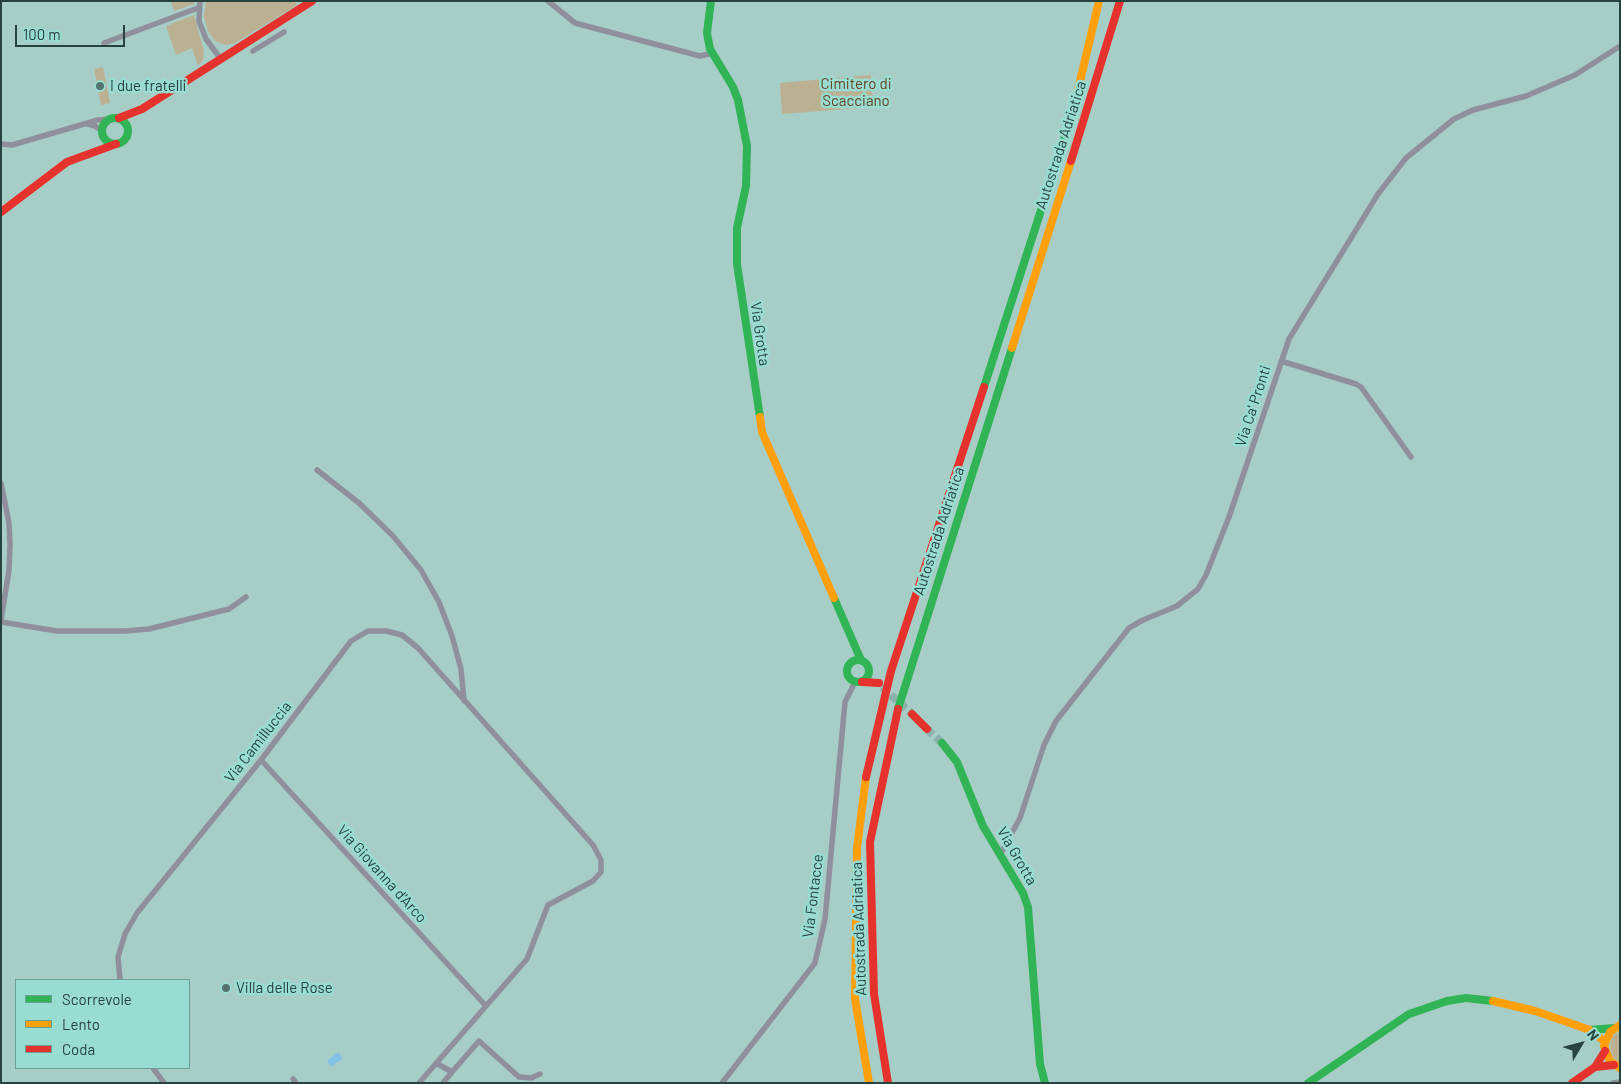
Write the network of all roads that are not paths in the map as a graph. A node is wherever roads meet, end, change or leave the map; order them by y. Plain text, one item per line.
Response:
1 (200, 1) edge
2 (312, 1) edge
3 (548, 1) edge
4 (711, 1) edge
5 (1099, 1) edge
6 (1120, 1) edge
7 (198, 8) junction
8 (262, 32) junction
9 (284, 32) dead end
10 (268, 42) junction
11 (104, 43) dead end
12 (1620, 46) edge
13 (253, 51) dead end
14 (713, 54) junction
15 (220, 58) junction
16 (142, 109) junction
17 (115, 119) junction
18 (86, 124) junction
19 (102, 132) junction
20 (128, 132) junction
21 (1, 144) edge
22 (116, 144) junction
23 (86, 154) junction
24 (1, 212) edge
25 (1281, 361) junction
26 (1411, 456) dead end
27 (317, 470) dead end
28 (1, 483) edge
29 (246, 597) dead end
30 (1, 621) edge
31 (861, 660) junction
32 (869, 672) junction
33 (858, 682) junction
34 (464, 700) junction
35 (912, 714) tunnel mouth
36 (927, 729) tunnel mouth
37 (942, 743) tunnel mouth
38 (261, 760) junction
39 (1000, 855) junction
40 (120, 979) edge
41 (485, 1005) junction
42 (1617, 1027) edge
43 (1590, 1030) junction
44 (1605, 1042) junction
45 (1605, 1051) junction
46 (436, 1063) junction
47 (1617, 1066) edge
48 (1595, 1068) junction
49 (153, 1069) edge
50 (452, 1072) junction
51 (540, 1074) dead end
52 (1620, 1082) edge
53 (164, 1083) edge
54 (419, 1083) edge
55 (443, 1083) edge
56 (722, 1083) edge
57 (869, 1083) edge
58 (888, 1083) edge
59 (1045, 1083) edge
60 (1308, 1083) edge
61 (1572, 1083) edge
62 (1613, 1083) edge

1 - 7 street
2 - 8 main road
3 - 14 street
4 - 14 main road, Via Grotta
5 - 57 main road, Autostrada Adriatica
6 - 58 main road, Autostrada Adriatica
7 - 11 street
7 - 15 street
8 - 10 street
8 - 15 main road
9 - 10 street
10 - 13 street
12 - 25 street, Via Ca' Pronti
14 - 31 main road, Via Grotta
15 - 16 main road
16 - 17 main road
16 - 20 main road
17 - 18 street
17 - 19 main road
17 - 20 main road
18 - 19 street
18 - 21 street
19 - 22 main road
19 - 23 main road
20 - 22 main road
22 - 23 main road
23 - 24 main road
25 - 26 street
25 - 39 street, Via Ca' Pronti
27 - 34 street
28 - 30 street
29 - 30 street
31 - 32 main road
31 - 33 main road
32 - 33 main road
32 - 33 main road
33 - 56 street, Via Fontacce
34 - 38 street, Via Camilluccia
34 - 41 street, Via Camilluccia
35 - 36 main road
37 - 39 main road, Via Grotta
38 - 40 street, Via Camilluccia
38 - 41 street, Via Giovanna d'Arco
39 - 59 main road, Via Grotta
41 - 46 street, Via Camilluccia
42 - 43 main road
42 - 44 main road
43 - 44 main road
43 - 60 main road
44 - 45 main road
45 - 47 main road
45 - 48 main road
46 - 50 street
46 - 54 street, Via Camilluccia
47 - 48 main road
48 - 61 main road
49 - 53 street
50 - 51 street
50 - 55 street
52 - 62 street

